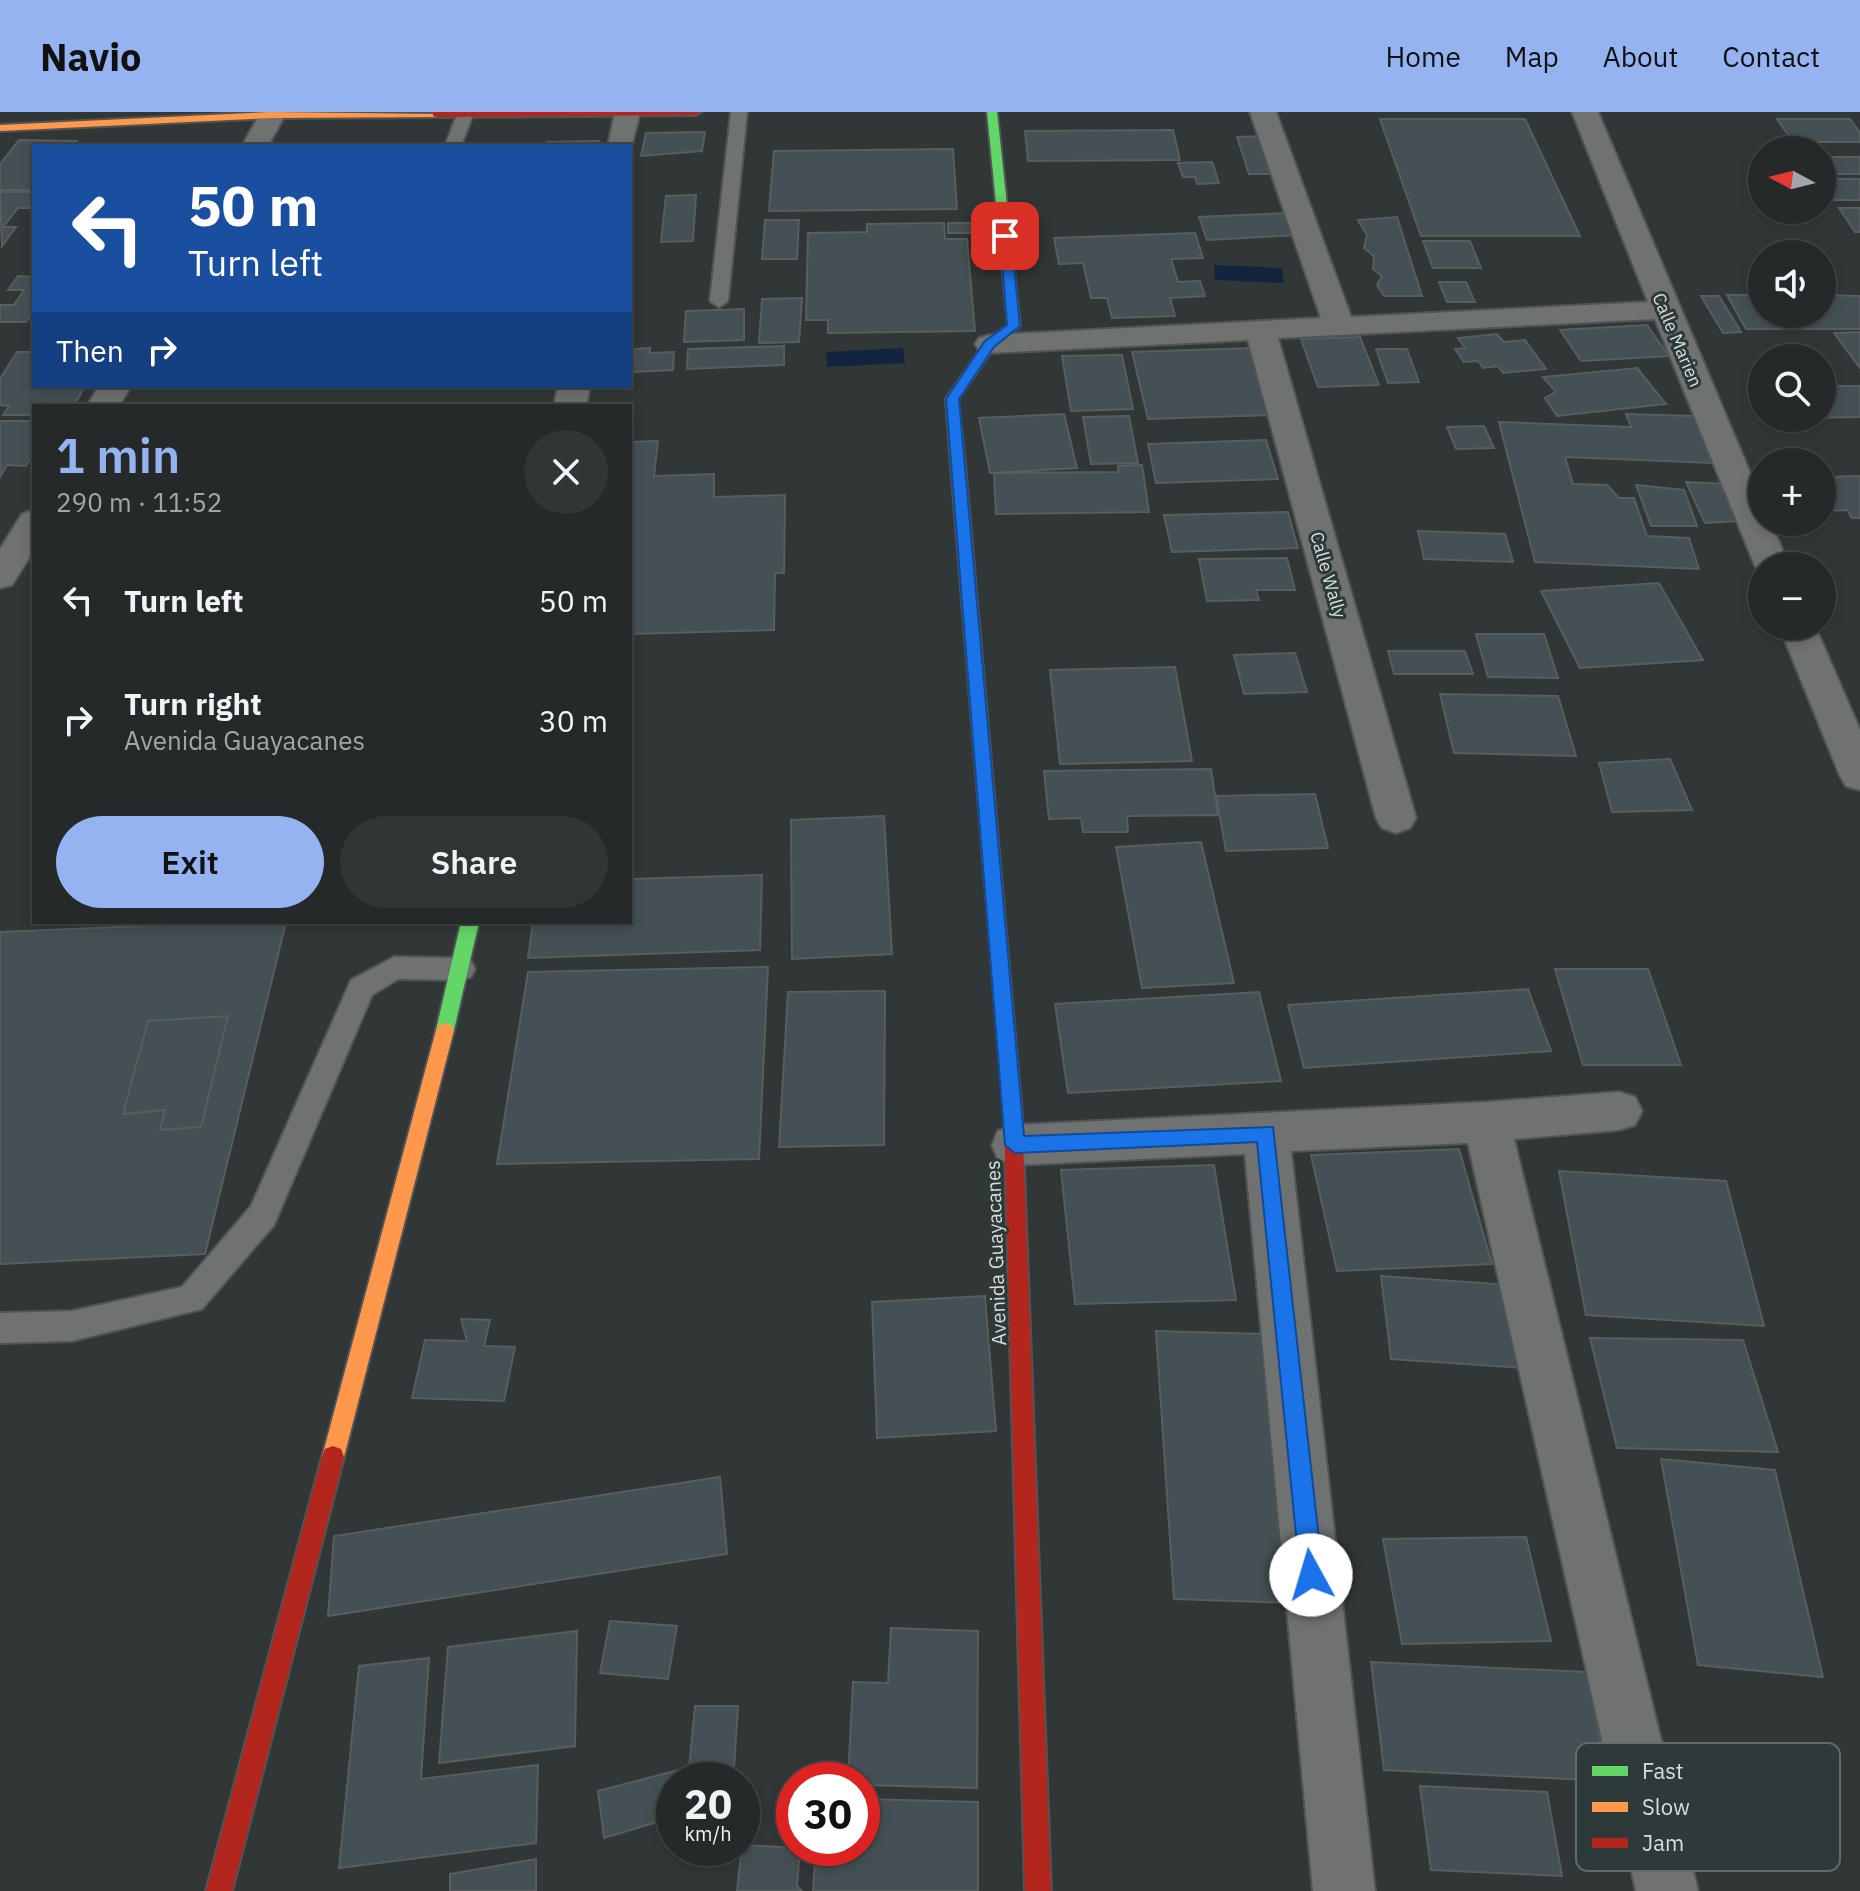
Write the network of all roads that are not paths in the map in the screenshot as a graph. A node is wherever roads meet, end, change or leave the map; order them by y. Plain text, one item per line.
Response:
1 (696, 112) edge
2 (739, 112) edge
3 (992, 112) edge
4 (1263, 112) edge
5 (1585, 112) edge
6 (466, 113) edge
7 (627, 113) edge
8 (272, 115) junction
9 (0, 128) edge
10 (256, 144) edge
11 (454, 144) edge
12 (621, 144) edge
13 (719, 301) dead end
14 (1664, 310) junction
15 (1339, 326) junction
16 (1261, 331) junction
17 (990, 344) junction
18 (32, 524) edge
19 (1766, 552) edge
20 (0, 577) edge
21 (1803, 640) edge
22 (1860, 776) edge
23 (1396, 818) dead end
24 (470, 924) edge
25 (461, 969) junction
26 (1619, 1111) dead end
27 (1487, 1122) junction
28 (1266, 1133) junction
29 (1015, 1145) junction
30 (0, 1328) edge
31 (1632, 1743) edge
32 (1662, 1871) edge
33 (219, 1891) edge
34 (1038, 1891) edge
35 (1344, 1891) edge
36 (1667, 1891) edge

1 - 7 street
2 - 13 lane
3 - 17 street, Avenida Guayacanes
4 - 15 street
5 - 14 street, Calle Marien
6 - 7 street
6 - 8 street
6 - 11 lane
7 - 12 street
8 - 9 street
8 - 10 street
14 - 15 street
14 - 19 street, Calle Marien
15 - 16 street
16 - 17 street
16 - 23 street, Calle Wally
17 - 29 street, Avenida Guayacanes
18 - 20 street
21 - 22 street
24 - 25 street
25 - 30 lane
25 - 33 street
26 - 27 street
27 - 28 street
27 - 31 street
28 - 29 street
28 - 35 street
29 - 34 street, Avenida Guayacanes
32 - 36 street

